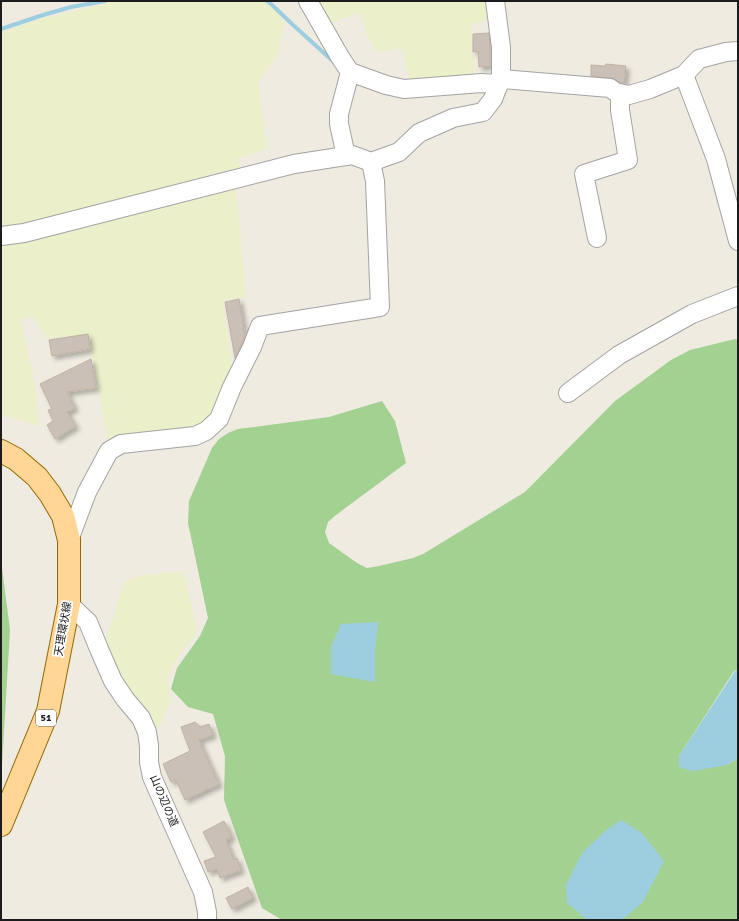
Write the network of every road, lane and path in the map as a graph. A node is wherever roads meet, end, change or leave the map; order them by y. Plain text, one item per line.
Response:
1 (308, 1) edge
2 (495, 1) edge
3 (738, 51) edge
4 (350, 72) junction
5 (684, 75) junction
6 (500, 82) junction
7 (620, 93) junction
8 (346, 156) junction
9 (371, 162) junction
10 (1, 236) edge
11 (597, 238) dead end
12 (738, 241) edge
13 (738, 296) edge
14 (568, 393) dead end
15 (1, 451) edge
16 (69, 540) junction
17 (69, 604) junction
18 (1, 825) edge
19 (207, 920) edge

1 - 4 street
2 - 6 street
3 - 5 street
4 - 6 street
4 - 8 street
5 - 7 street
5 - 12 street
6 - 7 street
6 - 9 street
7 - 11 street
8 - 9 street
8 - 10 street
9 - 16 street
13 - 14 street
15 - 16 main road, 天理環状線 / 51
16 - 17 main road, 天理環状線 / 51
17 - 18 main road, 天理環状線 / 51
17 - 19 street, 山の辺の道

